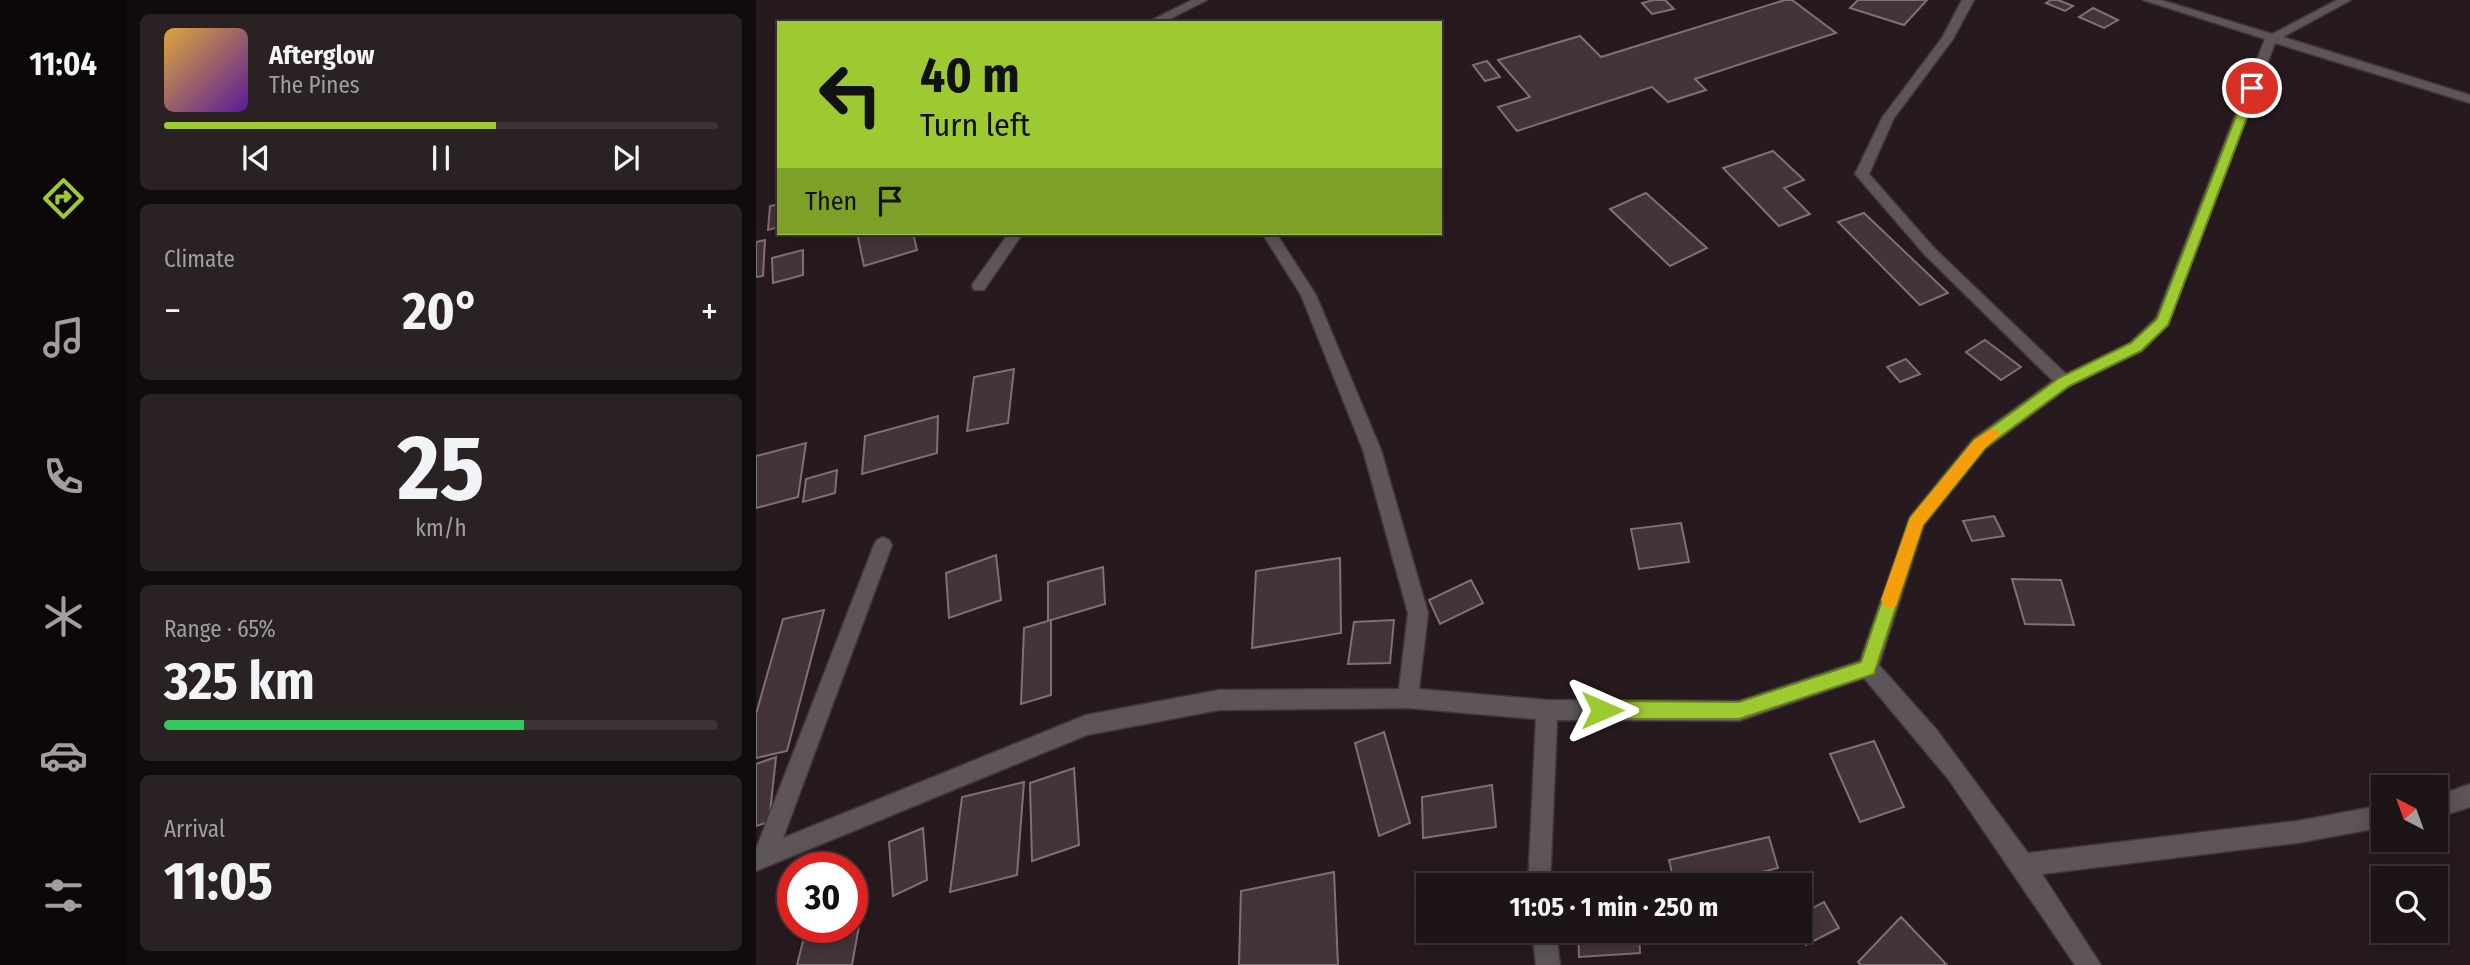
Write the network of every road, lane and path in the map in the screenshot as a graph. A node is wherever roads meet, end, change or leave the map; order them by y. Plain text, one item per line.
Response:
1 (1200, 0) edge
2 (1968, 0) edge
3 (2149, 0) edge
4 (2345, 0) edge
5 (1156, 21) edge
6 (2272, 39) junction
7 (2470, 99) edge
8 (1015, 235) edge
9 (1270, 235) edge
10 (979, 286) dead end
11 (2064, 382) junction
12 (883, 545) dead end
13 (1868, 668) junction
14 (1408, 698) junction
15 (1547, 710) junction
16 (2470, 795) edge
17 (2448, 804) edge
18 (2371, 818) edge
19 (760, 859) edge
20 (2023, 865) junction
21 (1540, 873) edge
22 (1545, 943) edge
23 (1548, 965) edge
24 (2089, 965) edge

1 - 5 street
2 - 11 street
3 - 6 street
4 - 6 street
6 - 7 street
6 - 11 street
8 - 10 street
9 - 14 street
11 - 13 street
12 - 19 street
13 - 15 street
13 - 20 street
14 - 15 street
14 - 19 street
15 - 21 street
16 - 17 street
18 - 20 street
20 - 24 street
22 - 23 street

